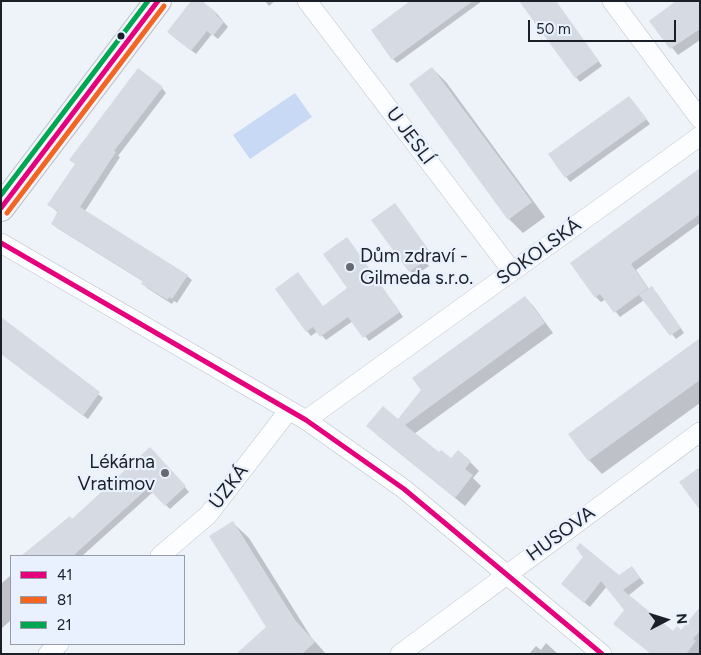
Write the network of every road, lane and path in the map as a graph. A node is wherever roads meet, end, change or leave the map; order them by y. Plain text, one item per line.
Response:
1 (158, 1) edge
2 (307, 1) edge
3 (612, 1) edge
4 (700, 119) edge
5 (700, 136) edge
6 (1, 208) edge
7 (1, 243) edge
8 (512, 271) junction
9 (289, 410) junction
10 (306, 420) junction
11 (700, 432) edge
12 (161, 555) edge
13 (506, 574) junction
14 (58, 645) edge
15 (48, 654) edge
16 (400, 654) edge
17 (602, 654) edge

1 - 6 main road
2 - 8 street, U JESLÍ
3 - 4 street
5 - 8 street, SOKOLSKÁ
7 - 9 street
8 - 10 street, SOKOLSKÁ
9 - 10 street
9 - 12 street, ÚZKÁ
10 - 13 street
11 - 13 street, HUSOVA
13 - 16 street, HUSOVA
13 - 17 street
14 - 15 street

